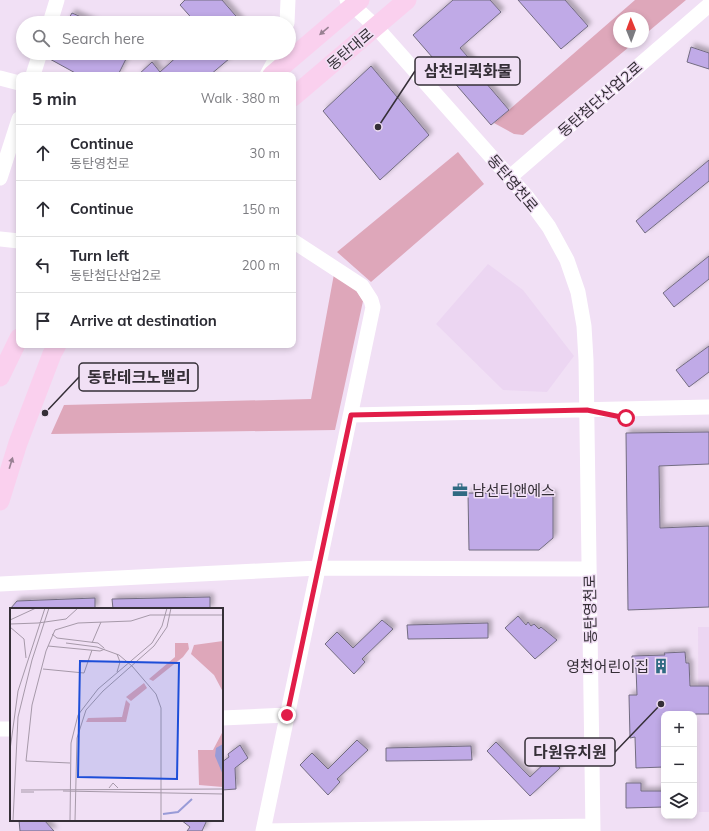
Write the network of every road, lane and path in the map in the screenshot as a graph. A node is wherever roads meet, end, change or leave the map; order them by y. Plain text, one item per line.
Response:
1 (57, 0) edge
2 (288, 0) edge
3 (407, 0) edge
4 (354, 2) edge
5 (709, 5) edge
6 (52, 16) edge
7 (287, 16) edge
8 (376, 26) junction
9 (296, 54) edge
10 (38, 60) edge
11 (275, 60) edge
12 (289, 60) edge
13 (34, 72) edge
14 (269, 72) edge
15 (275, 72) edge
16 (0, 78) edge
17 (16, 82) edge
18 (296, 94) edge
19 (16, 128) edge
20 (510, 177) junction
21 (0, 178) edge
22 (0, 239) edge
23 (16, 241) edge
24 (296, 243) edge
25 (16, 344) edge
26 (55, 348) edge
27 (0, 377) edge
28 (709, 407) edge
29 (587, 410) junction
30 (351, 415) junction
31 (709, 416) edge
32 (0, 501) edge
33 (318, 568) junction
34 (589, 569) junction
35 (0, 584) edge
36 (287, 715) junction
37 (223, 718) edge
38 (10, 728) edge
39 (0, 729) edge
40 (593, 828) edge
41 (263, 831) edge

1 - 6 street
2 - 7 street
3 - 8 main road, 동탄대로
4 - 8 street, 동탄영천로
4 -> 9 main road, 동탄대로
5 - 20 street, 동탄첨단산업2로
8 - 18 main road, 동탄대로
8 - 20 street, 동탄영천로
10 - 13 street
11 - 14 street
12 -> 15 main road, 동탄대로
16 - 17 street
19 - 21 street
20 - 29 street, 동탄영천로
22 - 23 street
24 - 30 street
25 - 27 main road
32 -> 26 main road
28 - 29 street
29 - 30 street
29 - 31 street
29 - 34 street, 동탄영천로
30 - 33 street
33 - 34 street
33 - 35 street
33 - 36 street
34 - 40 street, 동탄영천로
36 - 37 street
36 - 41 street
38 - 39 street
40 - 41 street

